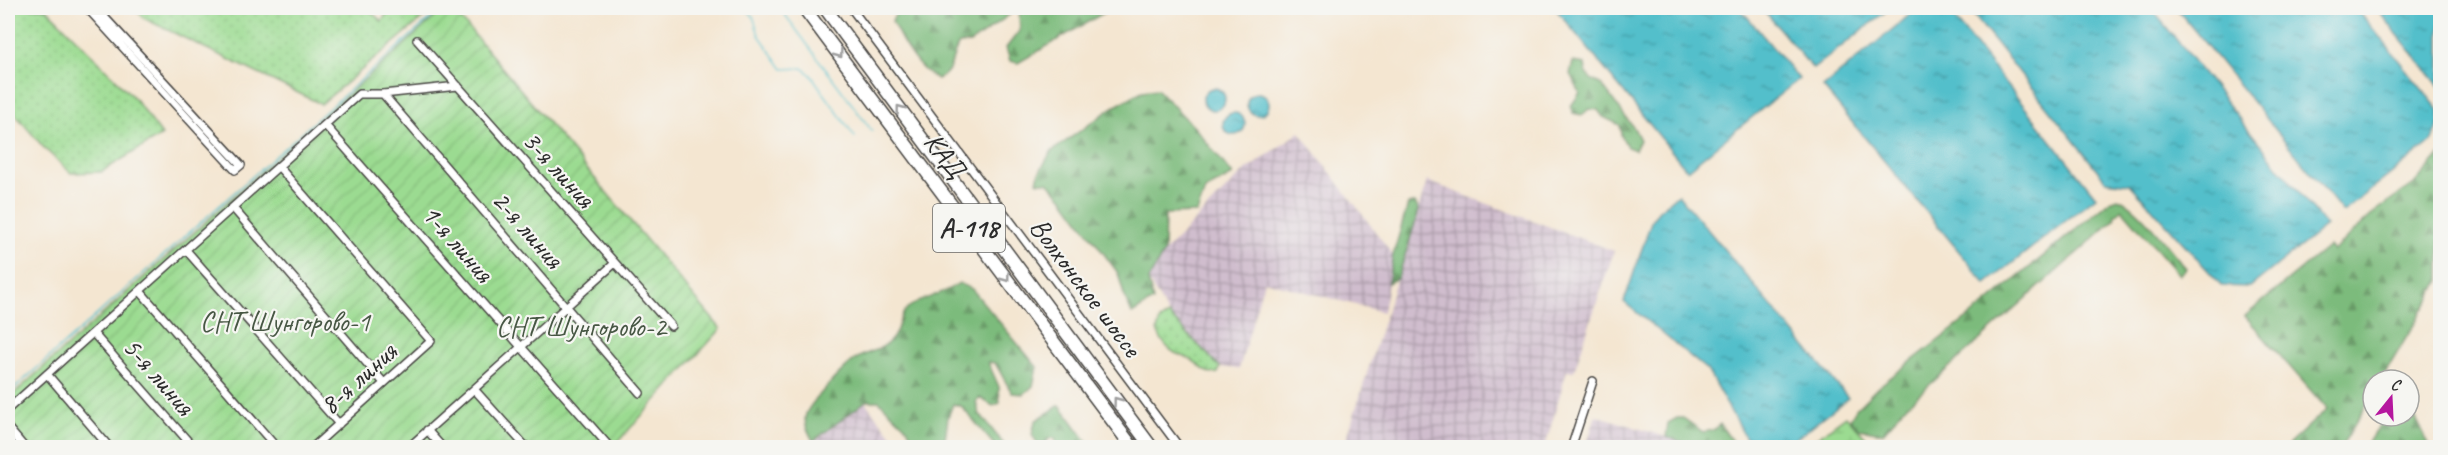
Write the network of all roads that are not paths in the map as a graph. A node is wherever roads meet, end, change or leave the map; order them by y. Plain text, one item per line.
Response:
1 (87, 8) edge
2 (96, 8) edge
3 (804, 8) edge
4 (825, 8) edge
5 (850, 8) edge
6 (417, 40) dead end
7 (458, 86) junction
8 (383, 94) junction
9 (325, 124) junction
10 (279, 167) junction
11 (233, 208) junction
12 (186, 250) junction
13 (615, 263) junction
14 (140, 291) junction
15 (566, 306) junction
16 (670, 326) dead end
17 (93, 333) junction
18 (522, 347) junction
19 (47, 374) junction
20 (1593, 381) dead end
21 (384, 383) junction
22 (474, 390) junction
23 (640, 393) dead end
24 (8, 409) edge
25 (339, 424) junction
26 (8, 428) edge
27 (428, 430) junction
28 (607, 446) edge
29 (25, 447) edge
30 (110, 447) edge
31 (194, 447) edge
32 (277, 447) edge
33 (312, 447) edge
34 (408, 447) edge
35 (443, 447) edge
36 (527, 447) edge
37 (1133, 447) edge
38 (1152, 447) edge
39 (1180, 447) edge
40 (1571, 447) edge

1 - 2 street
3 -> 37 highway, КАД / А-118
38 -> 4 highway, КАД / А-118
5 - 39 street, Волхонское шоссе
6 - 7 street, 3-я линия
7 - 8 street
7 - 13 street, 3-я линия
8 - 9 street
8 - 15 street, 2-я линия
9 - 10 street
9 - 18 street, 1-я линия
10 - 11 street
10 - 21 street, 8-я линия
11 - 12 street
11 - 21 street
12 - 14 street
12 - 25 street
13 - 15 street
13 - 16 street, 3-я линия
14 - 17 street
14 - 32 street
15 - 18 street
15 - 23 street, 2-я линия
17 - 19 street
17 - 31 street, 5-я линия
18 - 22 street
18 - 28 street, 1-я линия
19 - 24 street
19 - 30 street
20 - 40 street
21 - 25 street, 8-я линия
22 - 27 street
22 - 36 street
25 - 33 street, 8-я линия
26 - 29 street
27 - 34 street
27 - 35 street

